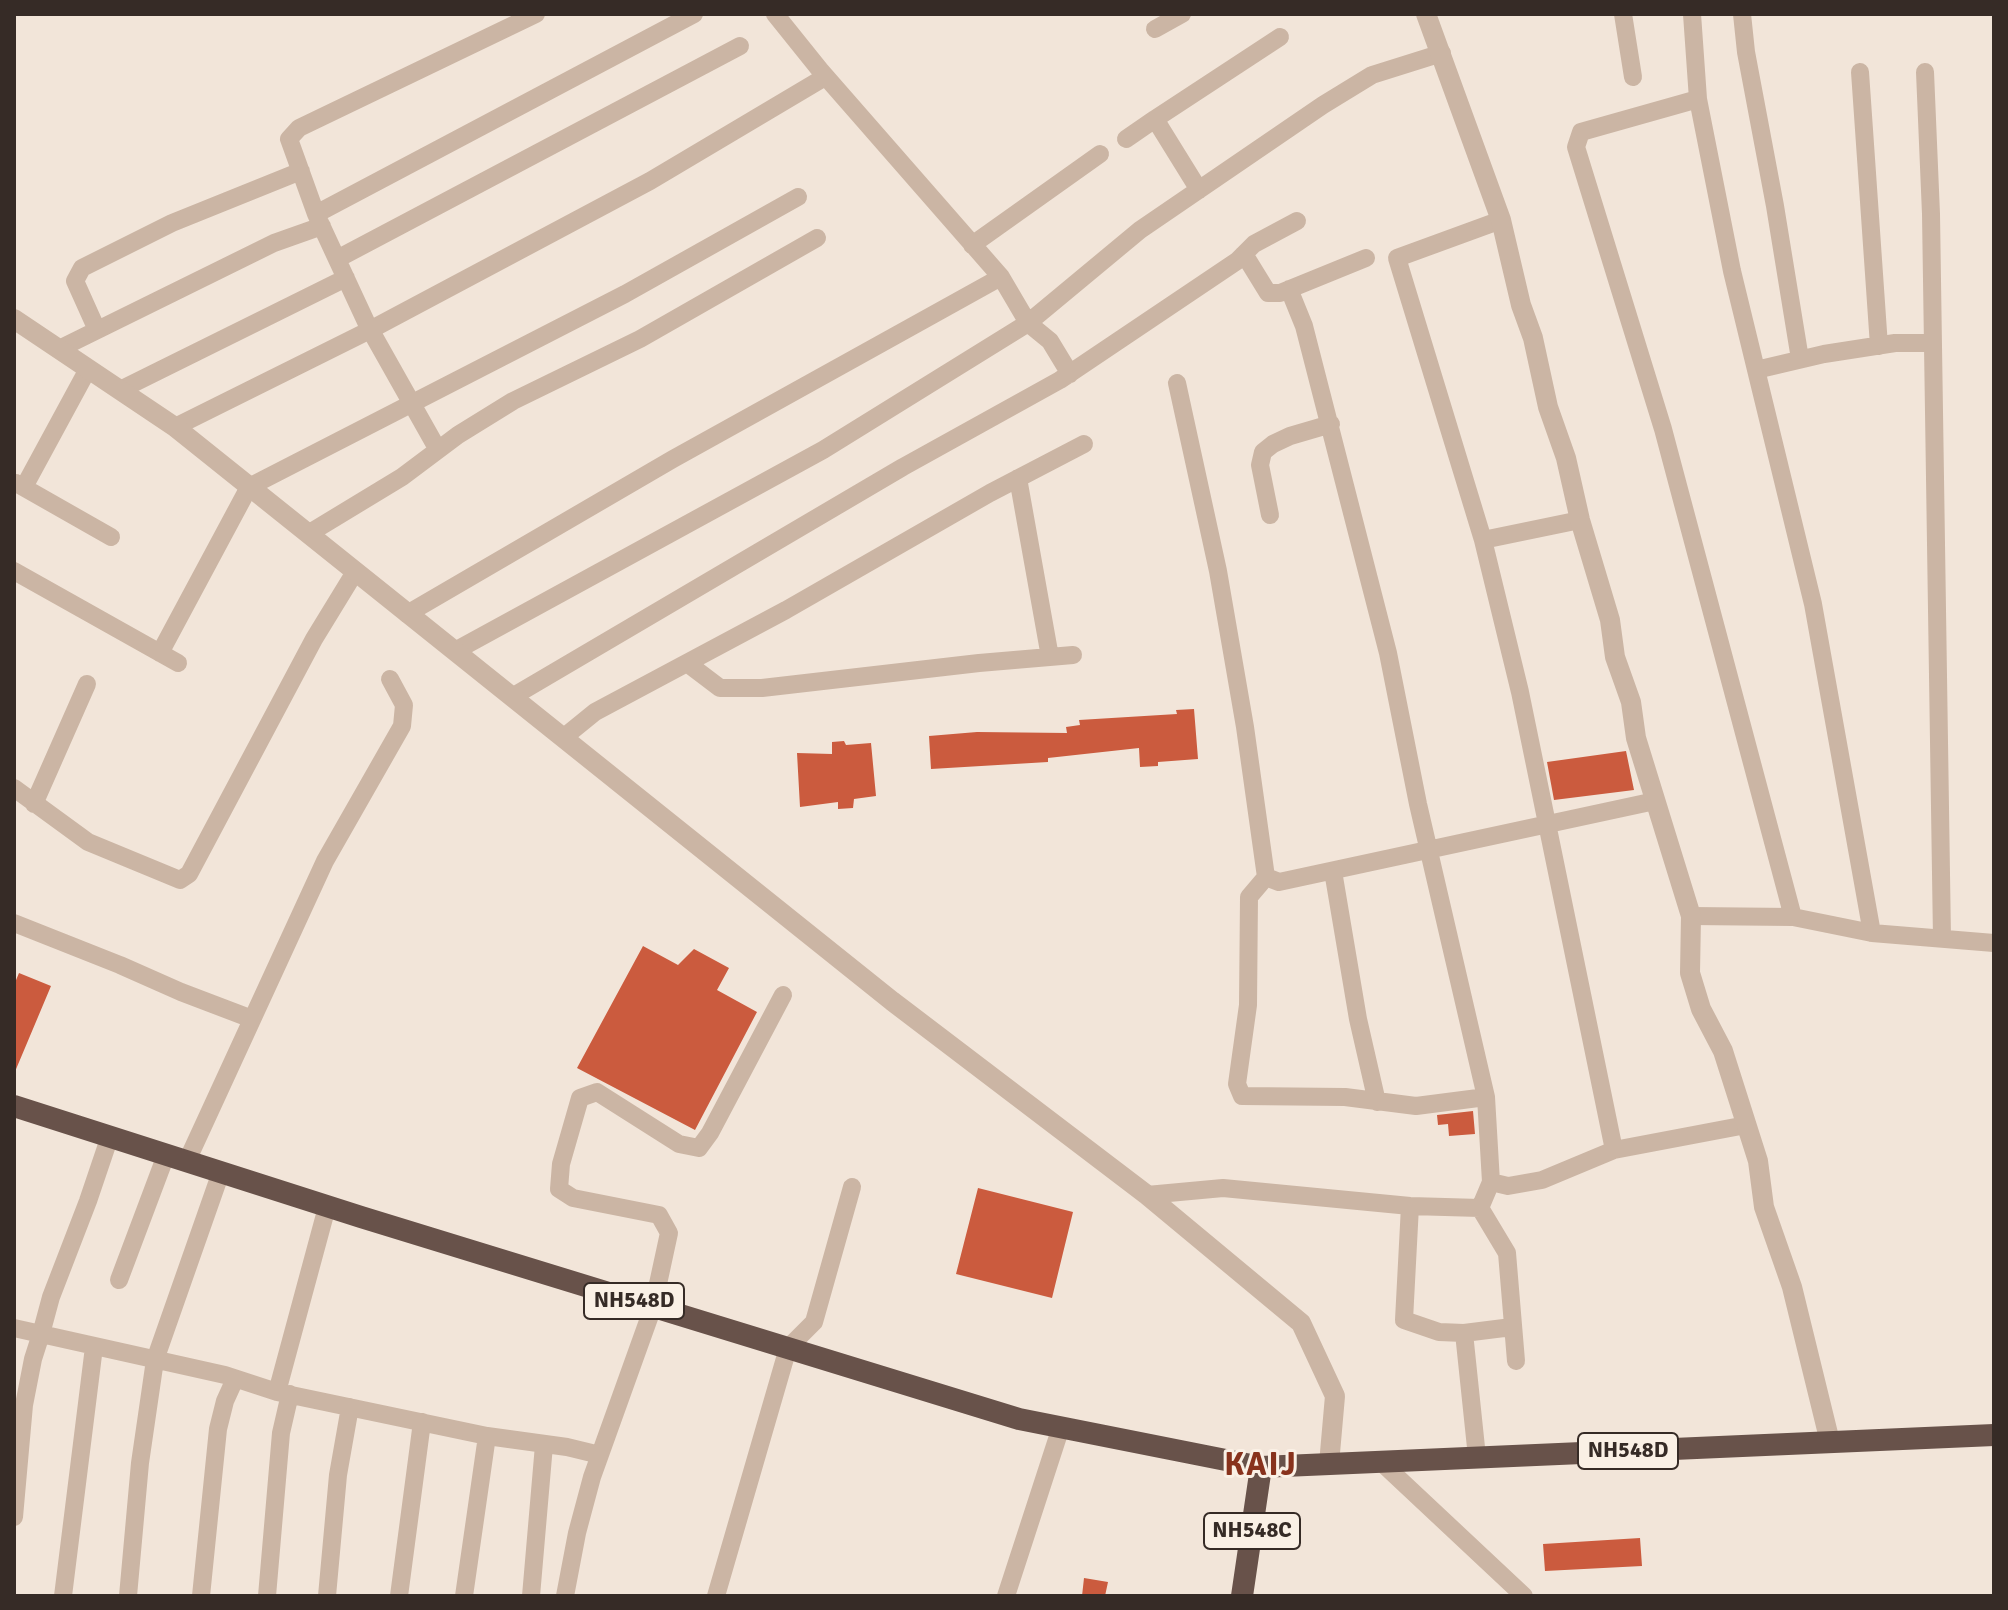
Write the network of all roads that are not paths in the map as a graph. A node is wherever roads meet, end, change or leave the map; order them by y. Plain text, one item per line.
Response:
1 (536, 14) edge
2 (694, 14) edge
3 (775, 14) edge
4 (1182, 14) edge
5 (1426, 14) edge
6 (1623, 14) edge
7 (1692, 14) edge
8 (1742, 14) edge
9 (1155, 29) dead end
10 (1280, 37) dead end
11 (740, 46) dead end
12 (1442, 53) junction
13 (1860, 72) dead end
14 (1925, 72) dead end
15 (825, 77) junction
16 (1633, 77) dead end
17 (1698, 99) junction
18 (1155, 119) junction
19 (1126, 139) dead end
20 (1100, 154) dead end
21 (301, 171) junction
22 (1199, 190) junction
23 (798, 197) dead end
24 (319, 220) junction
25 (1501, 220) junction
26 (1297, 221) dead end
27 (817, 238) dead end
28 (972, 245) junction
29 (1244, 254) junction
30 (1366, 258) dead end
31 (337, 259) junction
32 (1001, 277) junction
33 (346, 278) junction
34 (1289, 289) junction
35 (14, 319) edge
36 (1028, 323) junction
37 (97, 330) junction
38 (370, 330) junction
39 (1933, 343) junction
40 (1879, 346) junction
41 (59, 349) junction
42 (1800, 359) junction
43 (88, 369) junction
44 (1756, 370) junction
45 (1070, 374) junction
46 (1177, 383) dead end
47 (120, 390) junction
48 (410, 404) junction
49 (1331, 424) junction
50 (175, 427) junction
51 (1084, 444) dead end
52 (438, 450) junction
53 (1018, 478) junction
54 (19, 484) edge
55 (249, 487) junction
56 (1270, 515) dead end
57 (1580, 520) junction
58 (308, 534) junction
59 (111, 537) dead end
60 (1483, 540) junction
61 (14, 571) edge
62 (355, 572) junction
63 (407, 614) junction
64 (455, 651) junction
65 (160, 653) junction
66 (1073, 655) dead end
67 (1050, 657) junction
68 (178, 663) dead end
69 (687, 663) junction
70 (390, 679) dead end
71 (87, 684) dead end
72 (512, 697) junction
73 (563, 738) junction
74 (14, 788) edge
75 (1655, 801) junction
76 (34, 804) junction
77 (1545, 825) junction
78 (1430, 851) junction
79 (1333, 871) junction
80 (1266, 877) junction
81 (1691, 916) junction
82 (1793, 917) junction
83 (14, 923) edge
84 (1872, 933) junction
85 (1942, 938) junction
86 (1994, 943) edge
87 (783, 995) dead end
88 (252, 1019) junction
89 (1486, 1097) junction
90 (1377, 1102) junction
91 (14, 1106) edge
92 (1746, 1125) junction
93 (110, 1136) junction
94 (1614, 1150) junction
95 (176, 1158) junction
96 (221, 1172) junction
97 (1491, 1182) junction
98 (852, 1187) dead end
99 (1147, 1195) junction
100 (1410, 1206) junction
101 (327, 1207) junction
102 (1480, 1208) junction
103 (119, 1280) dead end
104 (653, 1307) junction
105 (1512, 1327) junction
106 (14, 1328) edge
107 (1464, 1333) junction
108 (41, 1334) junction
109 (94, 1347) junction
110 (788, 1348) junction
111 (155, 1360) junction
112 (1516, 1361) dead end
113 (235, 1379) junction
114 (284, 1393) junction
115 (350, 1407) junction
116 (422, 1422) junction
117 (1061, 1427) junction
118 (1994, 1435) edge
119 (487, 1436) junction
120 (1830, 1442) junction
121 (544, 1445) junction
122 (600, 1455) junction
123 (1477, 1457) junction
124 (1381, 1462) junction
125 (1329, 1464) junction
126 (1261, 1467) junction
127 (14, 1517) edge
128 (63, 1596) edge
129 (128, 1596) edge
130 (201, 1596) edge
131 (267, 1596) edge
132 (327, 1596) edge
133 (399, 1596) edge
134 (464, 1596) edge
135 (531, 1596) edge
136 (565, 1596) edge
137 (716, 1596) edge
138 (1006, 1596) edge
139 (1242, 1596) edge
140 (1524, 1596) edge

1 - 21 street
2 - 24 street
3 - 15 street
4 - 9 street
5 - 12 street
6 - 16 street
7 - 17 street
8 - 42 street
10 - 18 street
11 - 31 street
12 - 22 street
12 - 25 street
13 - 40 street
14 - 39 street
15 - 28 street
15 - 38 street
17 - 44 street
17 - 82 street
18 - 19 street
18 - 22 street
20 - 28 street
21 - 24 street
21 - 37 street
22 - 36 street
23 - 48 street
24 - 31 street
24 - 37 street
25 - 57 street
25 - 60 street
26 - 29 street
27 - 52 street
28 - 32 street
29 - 34 street
29 - 45 street
30 - 34 street
31 - 33 street
32 - 36 street
32 - 63 street
33 - 38 street
33 - 47 street
34 - 49 street
35 - 41 street
36 - 45 street
36 - 64 street
37 - 41 street
38 - 48 street
38 - 50 street
39 - 40 street
39 - 85 street
40 - 42 street
41 - 43 street
42 - 44 street
43 - 47 street
43 - 54 street
44 - 84 street
45 - 72 street
46 - 80 street
47 - 50 street
48 - 52 street
48 - 55 street
49 - 56 street
49 - 78 street
50 - 55 street
51 - 53 street
52 - 58 street
53 - 67 street
53 - 69 street
54 - 59 street
55 - 58 street
55 - 65 street
57 - 60 street
57 - 75 street
58 - 62 street
60 - 77 street
61 - 65 street
62 - 63 street
62 - 76 street
63 - 64 street
64 - 72 street
65 - 68 street
66 - 67 street
67 - 69 street
69 - 73 street
70 - 88 street
71 - 76 street
72 - 73 street
73 - 99 street
74 - 76 street
75 - 77 street
75 - 81 street
77 - 78 street
77 - 94 street
78 - 79 street
78 - 89 street
79 - 80 street
79 - 90 street
80 - 90 street
81 - 82 street
81 - 92 street
82 - 84 street
83 - 88 street
84 - 85 street
85 - 86 street
87 - 104 street
88 - 95 street
89 - 90 street
89 - 97 street
91 - 93 highway, NH548D
92 - 94 street
92 - 120 street
93 - 95 highway, NH548D
93 - 108 street
94 - 97 street
95 - 96 highway, NH548D
95 - 103 street
96 - 101 highway, NH548D
96 - 111 street
97 - 102 street
98 - 110 street
99 - 100 street
99 - 125 street
100 - 102 street
100 - 107 street
101 - 104 highway, NH548D
101 - 114 street
102 - 105 street
104 - 110 highway, NH548D
104 - 122 street
105 - 107 street
105 - 112 street
106 - 108 street
107 - 123 street
108 - 109 street
108 - 127 street
109 - 111 street
109 - 128 street
110 - 117 highway, NH548D
110 - 137 street
111 - 113 street
111 - 129 street
113 - 114 street
113 - 130 street
114 - 115 street
114 - 131 street
115 - 116 street
115 - 132 street
116 - 119 street
116 - 133 street
117 - 126 highway, NH548D
117 - 138 street
118 - 120 highway, NH548D
119 - 121 street
119 - 134 street
120 - 123 highway, NH548D
121 - 122 street
121 - 135 street
122 - 136 street
123 - 124 highway, NH548D
124 - 125 highway, NH548D
124 - 140 street
125 - 126 highway, NH548D
126 - 139 highway, NH548C

